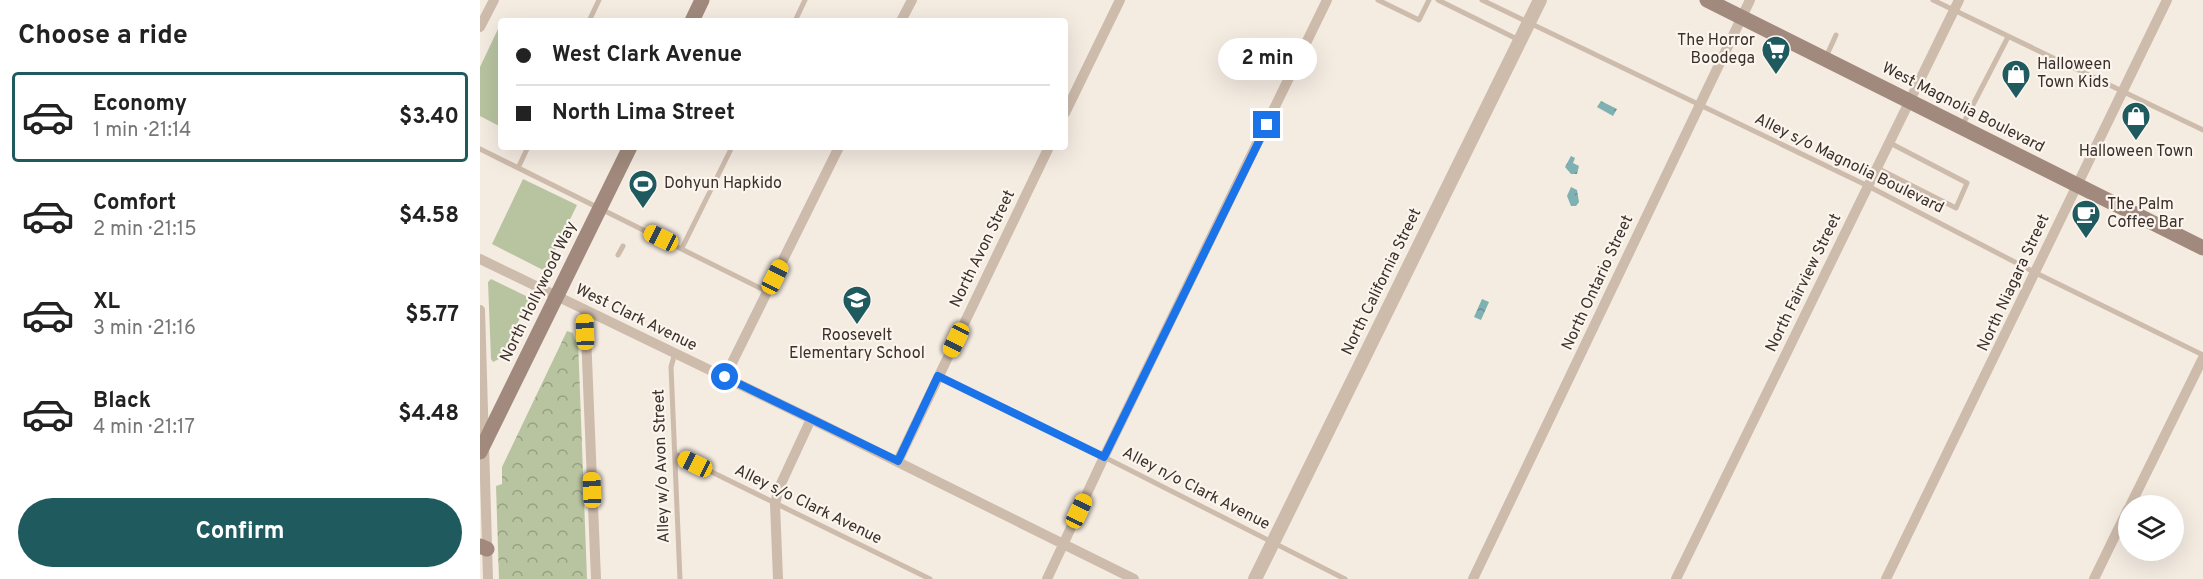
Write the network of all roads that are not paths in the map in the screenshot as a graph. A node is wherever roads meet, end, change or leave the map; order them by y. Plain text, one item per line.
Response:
1 (494, 0) edge
2 (599, 0) edge
3 (702, 0) edge
4 (805, 0) edge
5 (912, 0) edge
6 (1120, 0) edge
7 (1328, 0) edge
8 (1378, 0) edge
9 (1429, 0) edge
10 (1438, 0) edge
11 (1482, 0) edge
12 (1540, 0) edge
13 (1707, 0) edge
14 (1750, 0) edge
15 (1932, 0) edge
16 (2167, 0) edge
17 (1956, 5) edge
18 (1742, 17) junction
19 (590, 18) edge
20 (693, 18) edge
21 (796, 18) edge
22 (903, 18) edge
23 (1529, 23) junction
24 (480, 27) edge
25 (1836, 35) dead end
26 (2008, 37) junction
27 (1521, 40) junction
28 (1825, 58) junction
29 (2123, 91) junction
30 (1910, 101) junction
31 (1699, 105) junction
32 (1068, 107) edge
33 (1962, 127) junction
34 (2203, 130) edge
35 (1890, 143) junction
36 (480, 149) edge
37 (527, 150) edge
38 (628, 150) edge
39 (731, 150) edge
40 (838, 150) edge
41 (1048, 150) edge
42 (518, 168) junction
43 (1876, 168) junction
44 (2077, 185) junction
45 (1868, 186) junction
46 (599, 208) junction
47 (623, 246) dead end
48 (682, 248) junction
49 (2203, 248) edge
50 (618, 255) dead end
51 (480, 258) edge
52 (2036, 273) junction
53 (768, 292) junction
54 (558, 296) junction
55 (480, 310) edge
56 (585, 310) junction
57 (675, 353) junction
58 (2203, 357) edge
59 (938, 376) junction
60 (725, 377) junction
61 (812, 418) junction
62 (482, 448) edge
63 (675, 454) junction
64 (1104, 457) junction
65 (898, 461) junction
66 (2135, 495) edge
67 (775, 504) junction
68 (2118, 530) edge
69 (1272, 543) junction
70 (1063, 545) junction
71 (484, 548) edge
72 (488, 579) edge
73 (596, 579) edge
74 (680, 579) edge
75 (778, 579) edge
76 (930, 579) edge
77 (1047, 579) edge
78 (1134, 579) edge
79 (1255, 579) edge
80 (1345, 579) edge
81 (1473, 579) edge
82 (1677, 579) edge
83 (1886, 579) edge
84 (2094, 579) edge

1 - 24 street
2 - 19 lane
3 - 20 main road
4 - 21 lane
5 - 22 street
6 - 32 street
7 - 64 street
8 - 9 lane
10 - 27 lane
11 - 23 lane, Alley s/o Magnolia Boulevard
12 - 23 street, North California Street
13 - 18 main road, West Magnolia Boulevard
14 - 18 street, North Ontario Street
15 - 17 lane
16 - 29 street, North Niagara Street
17 - 26 lane
17 - 30 street, North Fairview Street
18 - 28 main road, West Magnolia Boulevard
18 - 31 street, North Ontario Street
23 - 27 street, North California Street
23 - 31 lane, Alley s/o Magnolia Boulevard
25 - 28 lane
26 - 29 lane
26 - 33 lane
27 - 69 street, North California Street
28 - 30 main road, West Magnolia Boulevard
29 - 34 lane
29 - 44 street, North Niagara Street
30 - 33 main road, West Magnolia Boulevard
30 - 35 street, North Fairview Street
31 - 45 lane, Alley s/o Magnolia Boulevard
31 - 81 street, North Ontario Street
33 - 44 main road, West Magnolia Boulevard
35 - 43 street, North Fairview Street
35 - 43 lane
36 - 42 lane
37 - 42 lane
38 - 46 main road, North Hollywood Way
39 - 48 lane
40 - 53 street
41 - 59 street, North Avon Street
42 - 46 lane
43 - 45 street, North Fairview Street
44 - 49 main road, West Magnolia Boulevard
44 - 52 street, North Niagara Street
45 - 52 lane, Alley s/o Magnolia Boulevard
45 - 82 street, North Fairview Street
46 - 48 lane
46 - 54 main road, North Hollywood Way
47 - 50 lane
48 - 53 lane
51 - 54 street, West Clark Avenue
52 - 58 lane, Alley s/o Magnolia Boulevard
52 - 83 street, North Niagara Street
53 - 60 street
54 - 56 street, West Clark Avenue
54 - 62 main road, North Hollywood Way
55 - 62 street
56 - 57 street, West Clark Avenue
56 - 73 street
57 - 60 street, West Clark Avenue
57 - 63 lane, Alley w/o Avon Street
58 - 66 street
59 - 64 lane, Alley n/o Clark Avenue
59 - 65 street, North Avon Street
60 - 61 street, West Clark Avenue
61 - 65 street, West Clark Avenue
61 - 67 street
62 - 71 street
63 - 67 lane, Alley s/o Clark Avenue
63 - 74 lane, Alley w/o Avon Street
64 - 69 lane, Alley n/o Clark Avenue
64 - 70 street
65 - 70 street, West Clark Avenue
67 - 75 street
67 - 76 lane, Alley s/o Clark Avenue
68 - 84 street
69 - 79 street, North California Street
69 - 80 lane, Alley n/o Clark Avenue
70 - 77 street
70 - 78 street, West Clark Avenue
71 - 72 street

